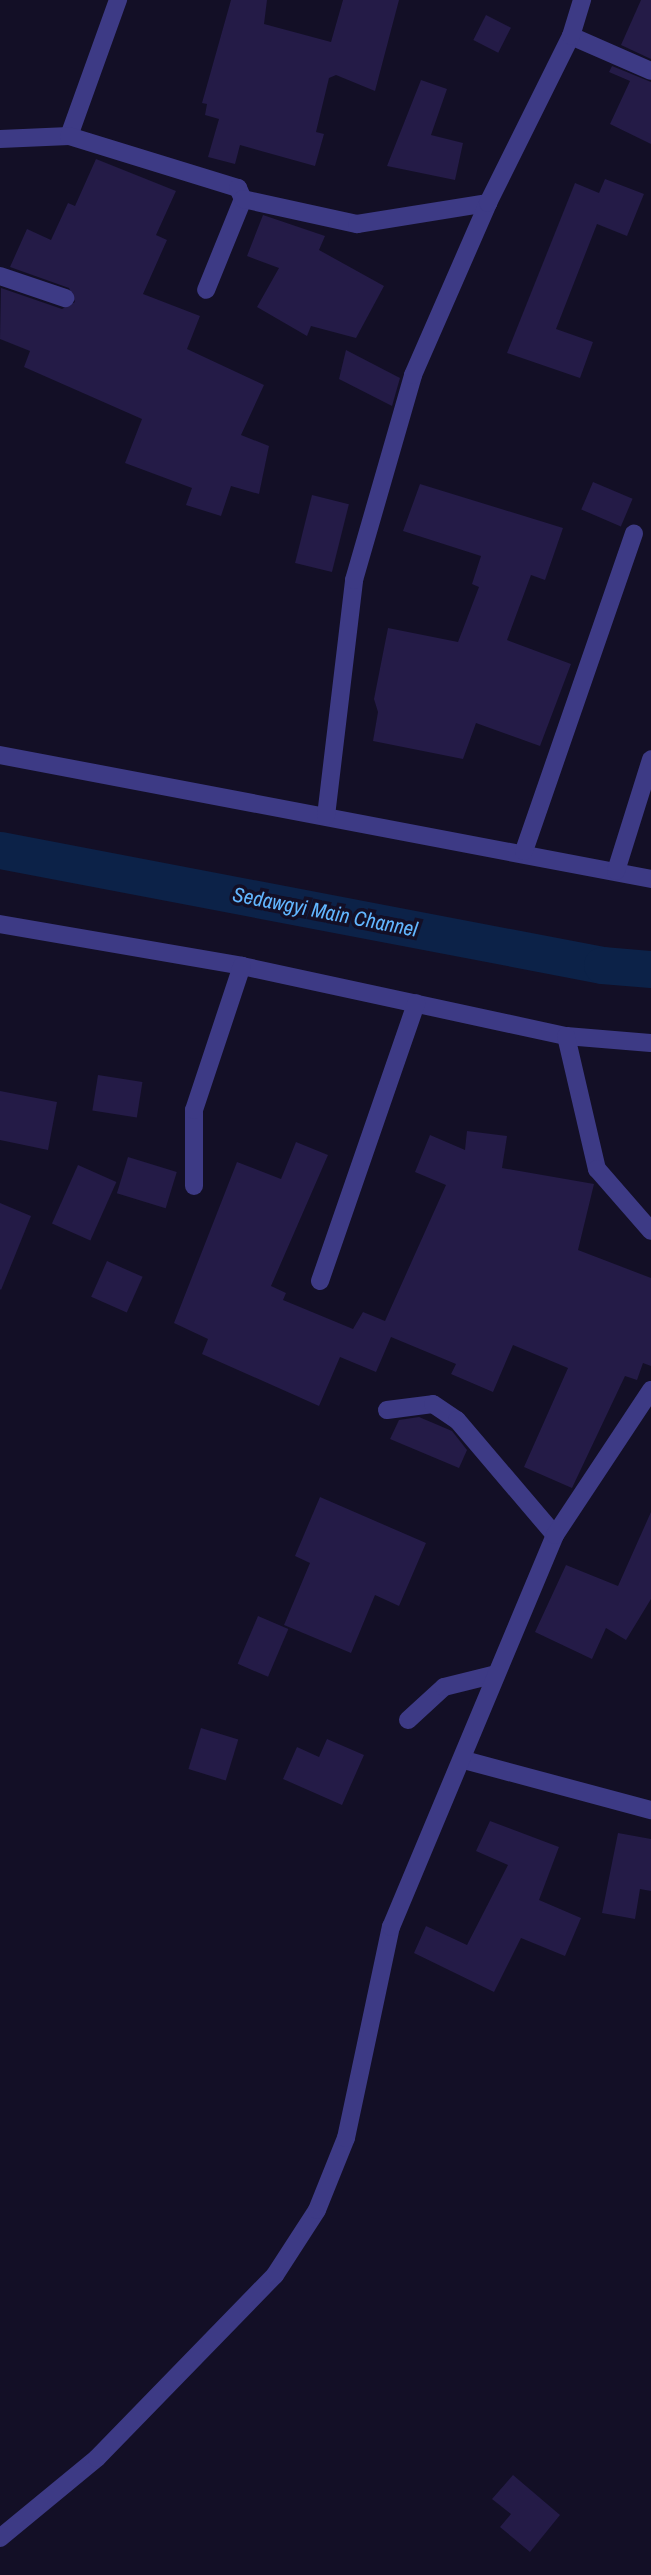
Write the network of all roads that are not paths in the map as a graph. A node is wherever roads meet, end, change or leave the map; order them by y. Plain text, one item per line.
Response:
1 (118, 0) edge
2 (582, 0) edge
3 (571, 36) junction
4 (651, 71) edge
5 (69, 136) junction
6 (0, 139) edge
7 (243, 198) junction
8 (488, 203) junction
9 (0, 276) edge
10 (206, 290) dead end
11 (65, 298) dead end
12 (634, 534) dead end
13 (0, 755) edge
14 (651, 759) edge
15 (326, 816) junction
16 (524, 851) junction
17 (616, 871) junction
18 (651, 879) edge
19 (0, 924) edge
20 (242, 966) junction
21 (416, 1003) junction
22 (566, 1036) junction
23 (651, 1043) edge
24 (194, 1186) dead end
25 (651, 1231) edge
26 (320, 1281) dead end
27 (651, 1390) edge
28 (387, 1410) dead end
29 (555, 1535) junction
30 (496, 1674) junction
31 (408, 1720) dead end
32 (464, 1760) junction
33 (651, 1810) edge
34 (0, 2538) edge

1 - 5 street
2 - 3 street
3 - 4 street
3 - 8 street
5 - 6 street
5 - 7 street
7 - 8 street
7 - 10 street
8 - 15 street
9 - 11 street
12 - 16 street
13 - 15 street
14 - 17 street
15 - 16 street
16 - 17 street
17 - 18 street
19 - 20 street
20 - 21 street
20 - 24 street
21 - 22 street
21 - 26 street
22 - 23 street
22 - 25 street
27 - 29 street
28 - 29 street
29 - 30 street
30 - 31 street
30 - 32 street
32 - 33 street
32 - 34 street

